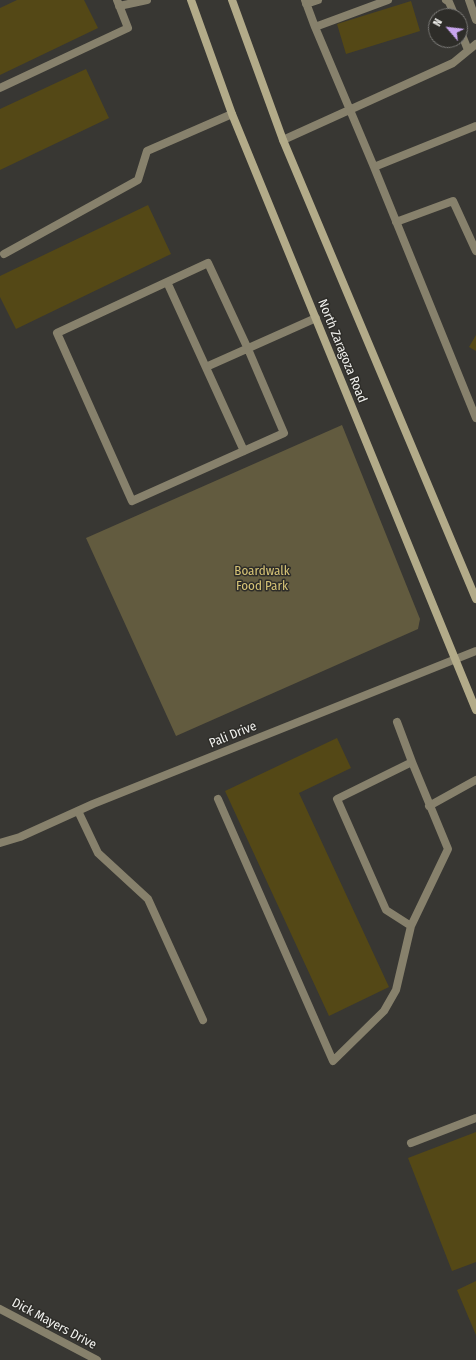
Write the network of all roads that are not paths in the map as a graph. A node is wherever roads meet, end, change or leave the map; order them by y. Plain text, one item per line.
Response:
1 (147, 0) edge
2 (191, 0) edge
3 (232, 0) edge
4 (318, 0) edge
5 (388, 0) edge
6 (446, 0) edge
7 (469, 0) edge
8 (306, 2) edge
9 (118, 3) edge
10 (452, 8) edge
11 (476, 20) edge
12 (315, 27) junction
13 (476, 44) edge
14 (468, 50) joint
15 (0, 88) edge
16 (351, 110) junction
17 (232, 114) junction
18 (476, 126) edge
19 (283, 140) junction
20 (374, 167) junction
21 (396, 222) junction
22 (476, 251) edge
23 (4, 254) dead end
24 (168, 282) junction
25 (316, 318) junction
26 (248, 349) junction
27 (206, 367) junction
28 (476, 418) edge
29 (244, 451) junction
30 (476, 599) edge
31 (476, 651) edge
32 (455, 659) junction
33 (476, 710) edge
34 (397, 722) dead end
35 (412, 762) junction
36 (476, 780) edge
37 (218, 799) dead end
38 (429, 806) junction
39 (78, 811) junction
40 (0, 843) edge
41 (411, 926) junction
42 (203, 1020) dead end
43 (476, 1118) edge
44 (411, 1143) dead end
45 (1, 1311) edge
46 (97, 1360) edge

1 - 9 street
2 - 17 main road, North Zaragoza Road
3 - 19 main road, North Zaragoza Road
4 - 8 street
5 - 12 street
6 - 10 street
7 - 11 street
8 - 12 street
9 - 15 street
12 - 16 street
13 - 14 street
14 - 16 street
16 - 19 street
16 - 20 street
17 - 23 street
17 - 25 main road, North Zaragoza Road
18 - 20 street
19 - 30 main road, North Zaragoza Road
20 - 21 street
21 - 22 street
21 - 28 street
24 - 26 street
24 - 27 street
24 - 29 street
25 - 26 street
25 - 32 main road, North Zaragoza Road
26 - 27 street
26 - 29 street
27 - 29 street
31 - 32 street, Pali Drive
32 - 33 main road, North Zaragoza Road
32 - 39 street, Pali Drive
34 - 35 street
35 - 38 street
35 - 41 street
36 - 38 street
37 - 41 street
38 - 41 street
39 - 40 street, Pali Drive
39 - 42 street
43 - 44 street
45 - 46 street, Dick Mayers Drive

